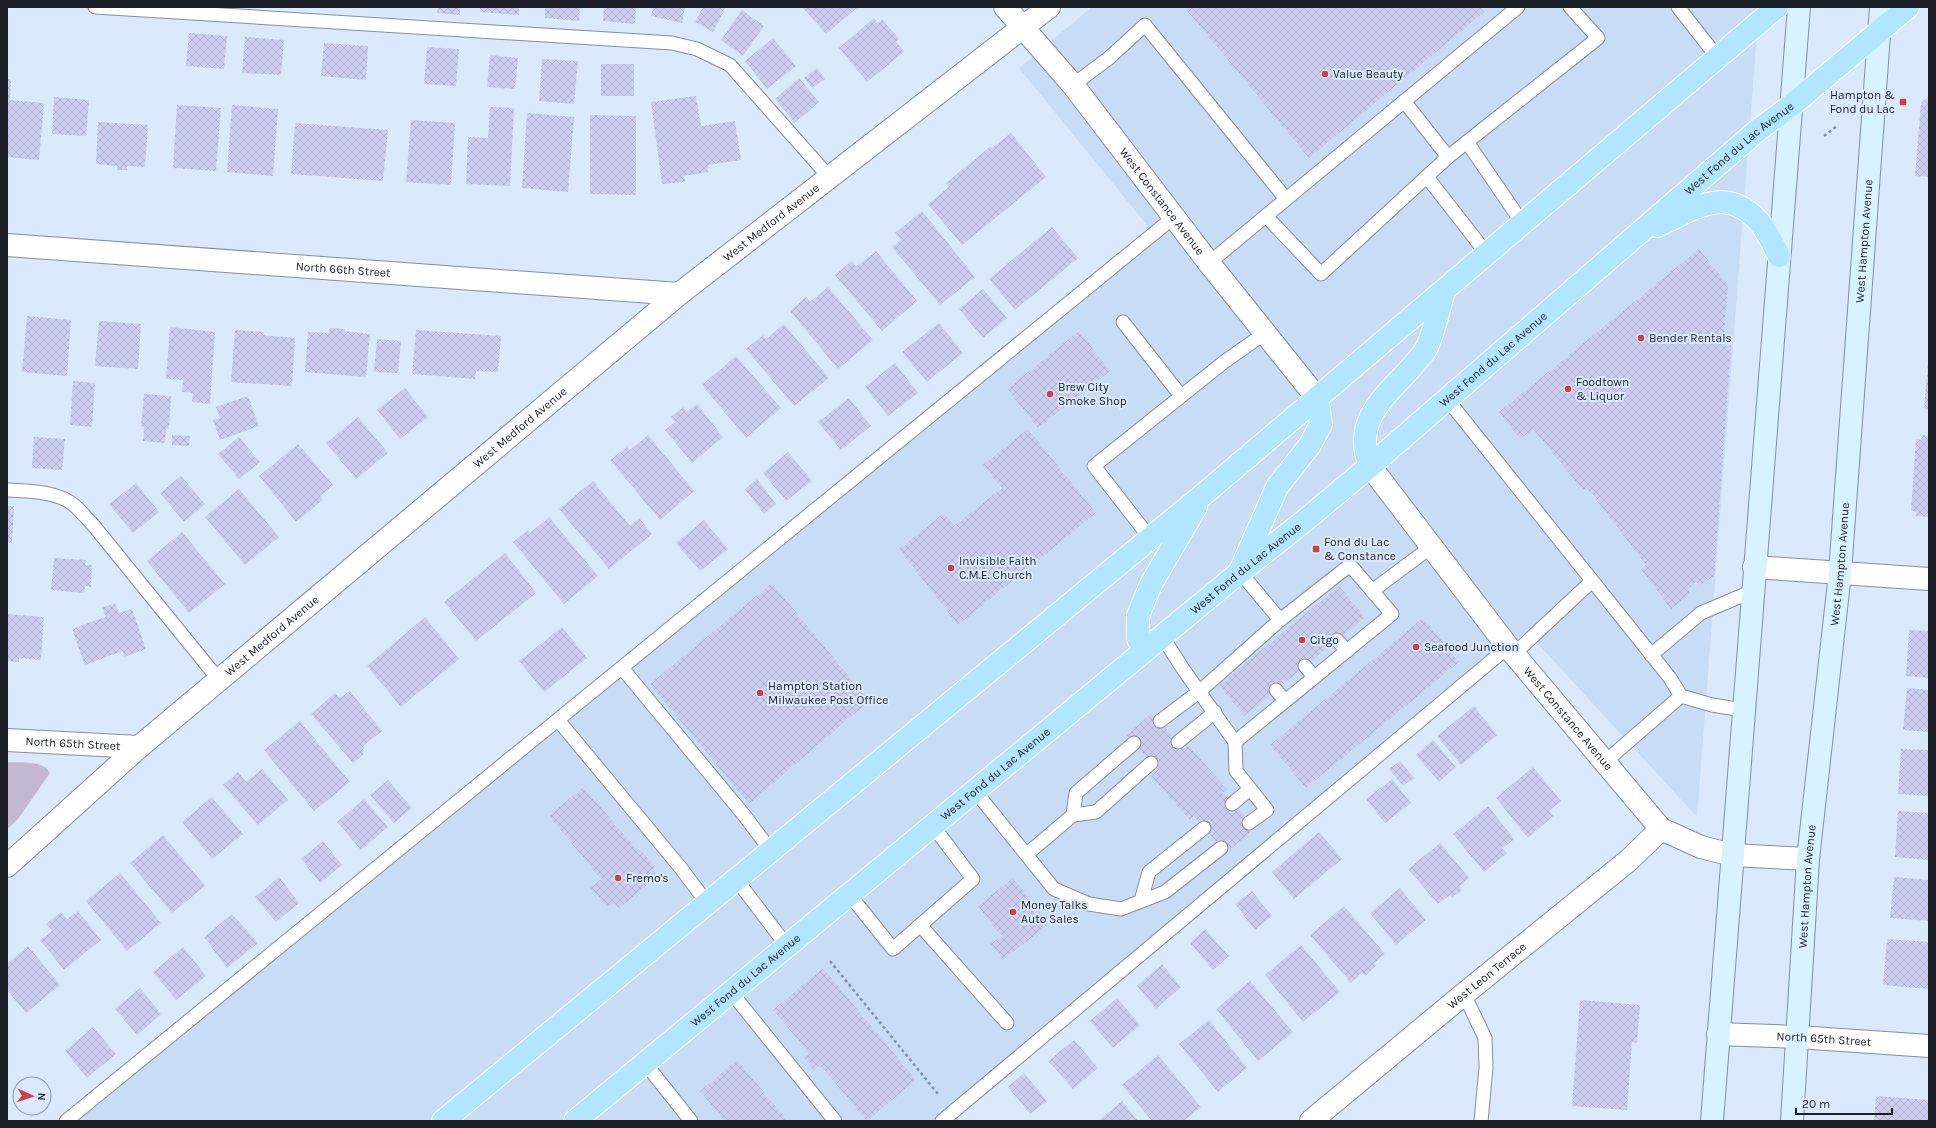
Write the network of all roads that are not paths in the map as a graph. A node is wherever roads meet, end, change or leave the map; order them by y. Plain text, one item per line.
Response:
1 (95, 7) edge
2 (1005, 7) edge
3 (1049, 7) edge
4 (1518, 7) edge
5 (1570, 7) edge
6 (1678, 7) edge
7 (1776, 7) edge
8 (1799, 7) edge
9 (1881, 7) edge
10 (1908, 7) edge
11 (1024, 28) junction
12 (1879, 30) junction
13 (1718, 58) junction
14 (1073, 85) junction
15 (1404, 101) junction
16 (1792, 105) junction
17 (1467, 142) junction
18 (1448, 157) junction
19 (1427, 177) junction
20 (830, 178) junction
21 (1286, 199) junction
22 (1266, 216) junction
23 (1174, 217) junction
24 (1523, 224) junction
25 (1638, 234) junction
26 (7, 245) edge
27 (1486, 254) junction
28 (1779, 256) junction
29 (1209, 263) junction
30 (1444, 291) junction
31 (679, 294) junction
32 (1123, 322) dead end
33 (1265, 333) junction
34 (1181, 396) junction
35 (1317, 398) junction
36 (1447, 399) junction
37 (1370, 466) junction
38 (7, 490) edge
39 (1204, 494) junction
40 (1150, 538) junction
41 (1431, 547) junction
42 (1754, 567) junction
43 (1240, 572) junction
44 (1840, 573) junction
45 (1929, 579) edge
46 (1592, 580) junction
47 (1372, 591) junction
48 (1753, 591) junction
49 (1277, 627) junction
50 (1162, 636) junction
51 (1337, 640) dead end
52 (1146, 650) junction
53 (1511, 650) junction
54 (1347, 651) junction
55 (1651, 655) junction
56 (1305, 666) dead end
57 (622, 668) junction
58 (1314, 677) junction
59 (219, 680) junction
60 (1276, 690) dead end
61 (1200, 691) junction
62 (1681, 696) junction
63 (1285, 701) junction
64 (1743, 710) junction
65 (1215, 712) junction
66 (558, 720) junction
67 (1160, 722) dead end
68 (7, 740) edge
69 (1178, 742) dead end
70 (1235, 742) junction
71 (1134, 743) dead end
72 (139, 747) junction
73 (1606, 761) junction
74 (1151, 763) dead end
75 (1250, 789) junction
76 (975, 791) junction
77 (1232, 804) dead end
78 (1073, 815) junction
79 (1249, 823) dead end
80 (933, 826) junction
81 (1204, 828) dead end
82 (1661, 829) junction
83 (1221, 848) dead end
84 (771, 851) junction
85 (1027, 854) junction
86 (1732, 855) junction
87 (1808, 859) junction
88 (7, 866) edge
89 (736, 879) junction
90 (849, 894) junction
91 (1141, 901) junction
92 (707, 903) junction
93 (920, 925) junction
94 (787, 946) junction
95 (731, 992) junction
96 (1464, 994) junction
97 (1007, 1023) dead end
98 (1718, 1034) junction
99 (1798, 1037) junction
100 (1929, 1046) edge
101 (645, 1063) junction
102 (66, 1121) edge
103 (443, 1121) edge
104 (575, 1121) edge
105 (692, 1121) edge
106 (836, 1121) edge
107 (942, 1121) edge
108 (1311, 1121) edge
109 (1481, 1121) edge
110 (1712, 1121) edge
111 (1792, 1121) edge

1 - 20 lane
2 - 11 street, West Constance Avenue
3 - 11 street, West Medford Avenue
4 - 15 lane
5 - 17 lane
6 - 13 lane
7 - 13 main road
8 - 16 main road
9 - 12 main road, West Hampton Avenue
10 - 12 main road, West Fond du Lac Avenue
11 - 14 street, West Constance Avenue
11 - 20 street, West Medford Avenue
12 - 16 main road, West Fond du Lac Avenue
12 - 44 main road, West Hampton Avenue
13 - 24 main road
14 - 21 lane
14 - 23 street, West Constance Avenue
15 - 18 lane
15 - 21 lane
16 - 25 main road, West Fond du Lac Avenue
16 - 28 main road
17 - 18 lane
17 - 24 lane
18 - 19 lane
19 - 22 lane
19 - 27 lane
20 - 31 street, West Medford Avenue
21 - 22 lane
22 - 29 lane
23 - 29 street, West Constance Avenue
23 - 57 lane
24 - 27 main road
25 - 28 main road
25 - 36 main road, West Fond du Lac Avenue
26 - 31 street, North 66th Street
27 - 30 main road
28 - 42 main road
29 - 33 street, West Constance Avenue
30 - 35 main road
30 - 37 main road
31 - 59 street, West Medford Avenue
32 - 34 lane
33 - 34 lane
33 - 35 street, West Constance Avenue
34 - 40 lane
35 - 39 main road
35 - 43 main road
36 - 37 main road, West Fond du Lac Avenue
36 - 46 lane
37 - 41 street, West Constance Avenue
37 - 43 main road, West Fond du Lac Avenue
38 - 59 lane
39 - 40 main road
39 - 52 main road
40 - 84 main road
41 - 47 lane
41 - 53 street, West Constance Avenue
42 - 44 street
42 - 48 main road
43 - 49 lane
43 - 50 main road, West Fond du Lac Avenue
44 - 45 street
44 - 87 main road, West Hampton Avenue
46 - 53 lane
46 - 55 lane
47 - 49 lane
47 - 54 lane
48 - 55 lane
48 - 64 main road
49 - 61 lane
50 - 52 main road, West Fond du Lac Avenue
50 - 61 lane
51 - 54 lane
52 - 76 main road, West Fond du Lac Avenue
53 - 73 street, West Constance Avenue
53 - 107 lane
54 - 58 lane
55 - 62 lane
56 - 58 lane
57 - 66 lane
57 - 84 lane
58 - 63 lane
59 - 72 street, West Medford Avenue
60 - 63 lane
61 - 65 lane
61 - 67 lane
62 - 64 lane
62 - 73 lane
63 - 70 lane
64 - 86 main road
65 - 69 lane
65 - 70 lane
66 - 92 lane
66 - 102 lane
68 - 72 street, North 65th Street
70 - 75 lane
71 - 78 lane
72 - 88 street, West Medford Avenue
73 - 82 street, West Constance Avenue
74 - 78 lane
75 - 77 lane
75 - 79 lane
76 - 80 main road, West Fond du Lac Avenue
76 - 85 lane
78 - 85 lane
80 - 90 main road, West Fond du Lac Avenue
80 - 93 lane
81 - 91 lane
82 - 86 street, West Constance Avenue
82 - 96 street, West Leon Terrace
83 - 91 lane
84 - 89 main road
85 - 91 lane
86 - 87 street, West Constance Avenue
86 - 98 main road
87 - 99 main road, West Hampton Avenue
89 - 92 main road
89 - 94 lane
90 - 93 lane
90 - 94 main road, West Fond du Lac Avenue
92 - 103 main road
93 - 97 lane
94 - 95 main road, West Fond du Lac Avenue
95 - 101 main road, West Fond du Lac Avenue
95 - 106 lane
96 - 108 street, West Leon Terrace
96 - 109 lane
98 - 99 street, North 65th Street
98 - 110 main road
99 - 100 street, North 65th Street
99 - 111 main road, West Hampton Avenue
101 - 104 main road, West Fond du Lac Avenue
101 - 105 lane

